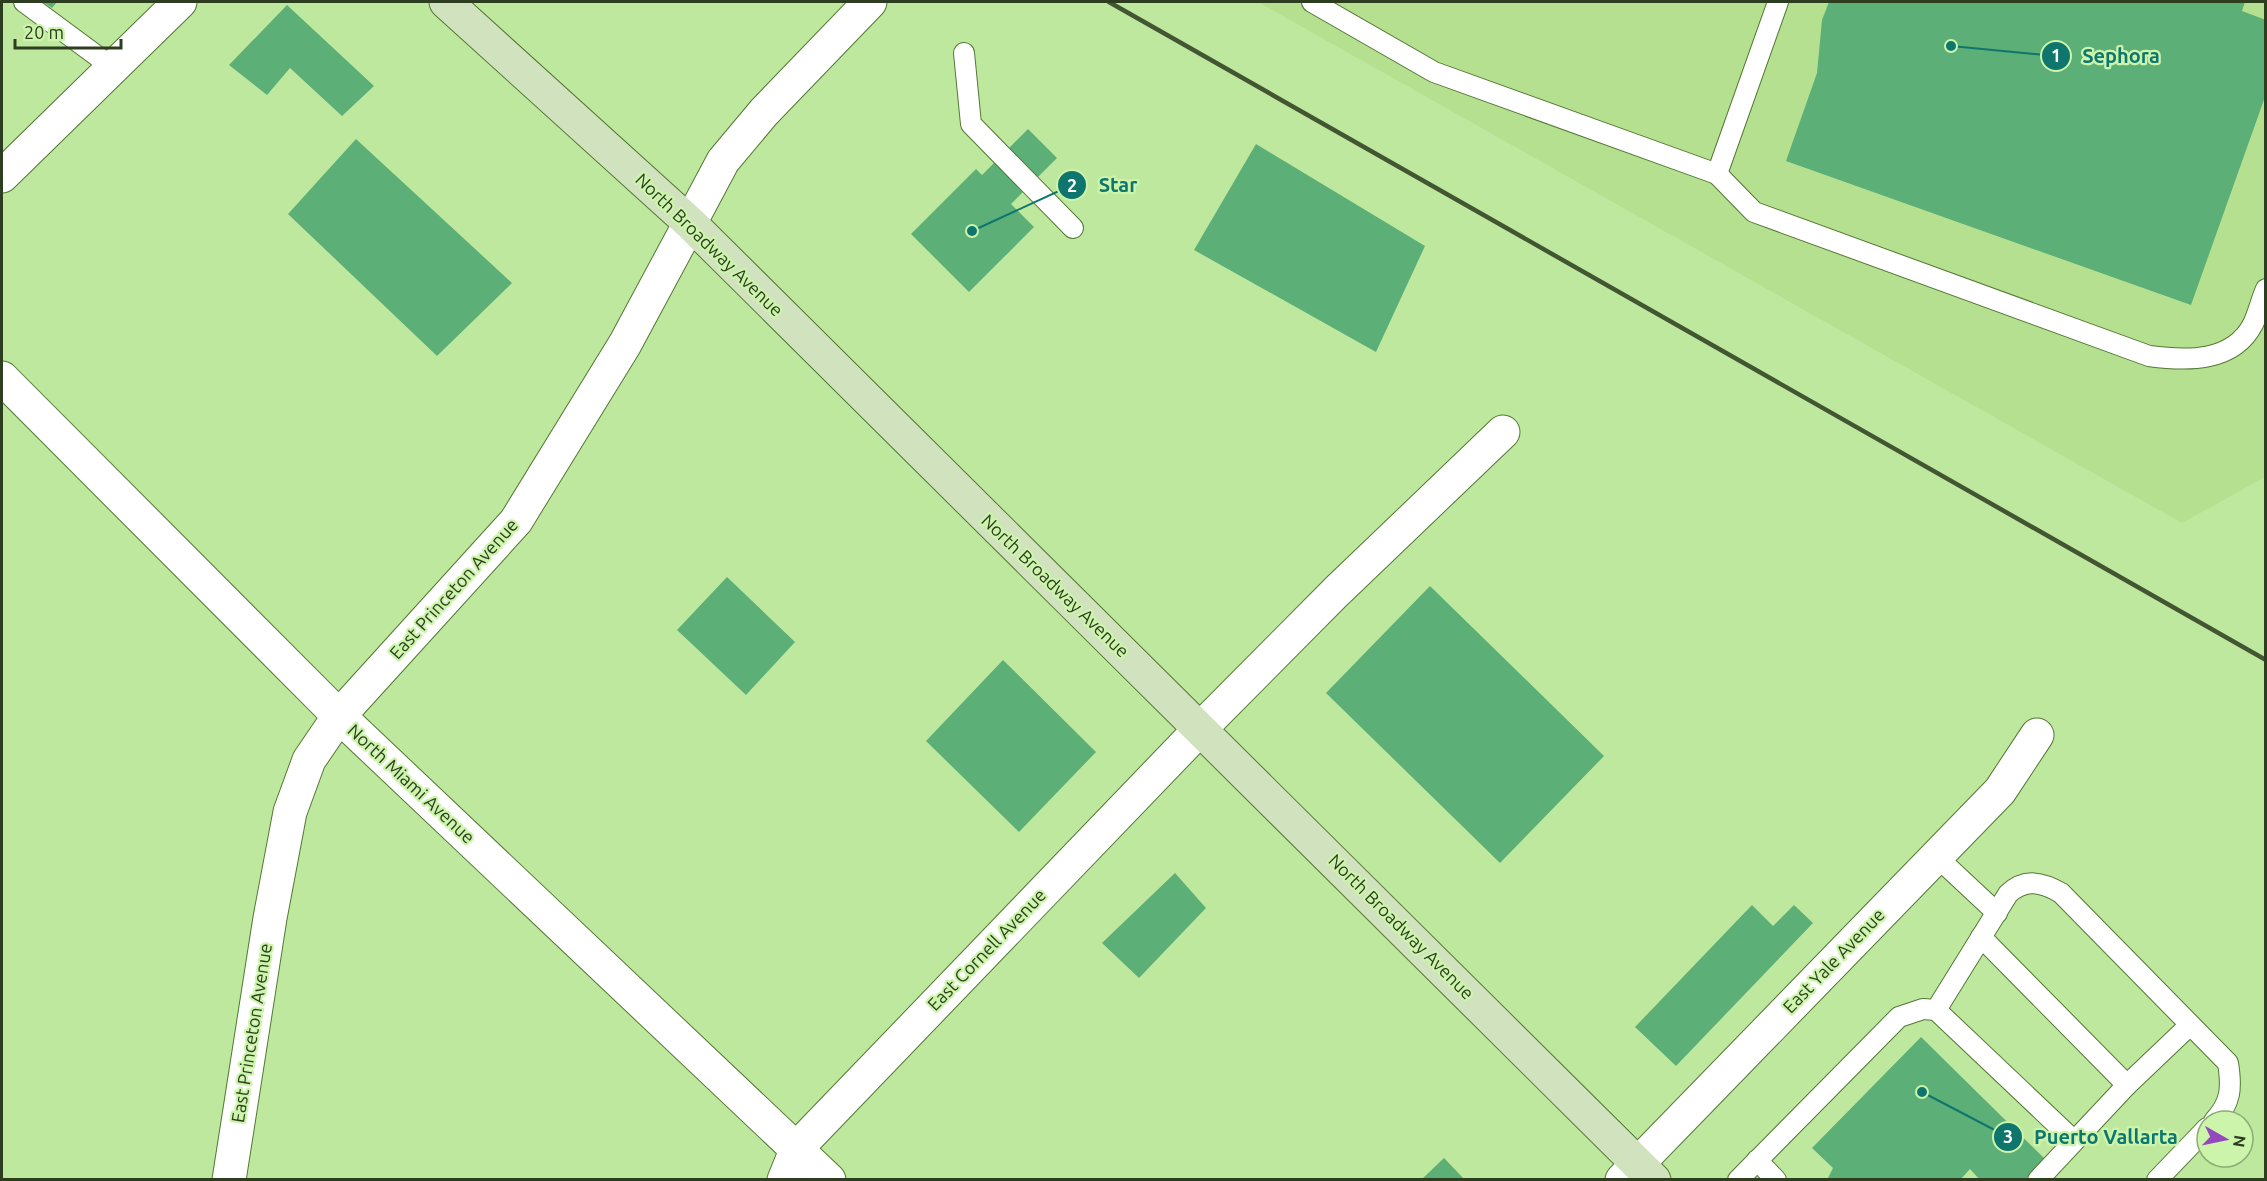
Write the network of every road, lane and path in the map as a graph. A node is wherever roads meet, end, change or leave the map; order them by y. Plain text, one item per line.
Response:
1 (24, 2) edge
2 (180, 2) edge
3 (446, 2) edge
4 (870, 2) edge
5 (1312, 2) edge
6 (1778, 2) edge
7 (964, 53) dead end
8 (112, 67) junction
9 (1717, 174) junction
10 (2, 176) edge
11 (690, 224) junction
12 (1072, 228) dead end
13 (2265, 289) edge
14 (2, 378) edge
15 (1503, 432) dead end
16 (339, 716) junction
17 (1201, 728) junction
18 (2037, 735) dead end
19 (1936, 856) junction
20 (1997, 913) junction
21 (1981, 937) junction
22 (1936, 1010) junction
23 (2190, 1025) junction
24 (2127, 1085) junction
25 (2224, 1109) edge
26 (2195, 1140) edge
27 (2072, 1142) junction
28 (797, 1148) junction
29 (1757, 1160) junction
30 (1638, 1174) edge
31 (229, 1179) edge
32 (784, 1179) edge
33 (830, 1179) edge
34 (1738, 1179) edge
35 (1776, 1179) edge
36 (2038, 1179) edge
37 (2157, 1179) edge

1 - 8 lane
2 - 8 street
3 - 11 main road, North Broadway Avenue
4 - 11 street, East Princeton Avenue
5 - 9 lane
6 - 9 lane
7 - 12 lane
8 - 10 street
9 - 13 lane
11 - 16 street, East Princeton Avenue
11 - 17 main road, North Broadway Avenue
14 - 16 street, North Miami Avenue
15 - 17 street, East Cornell Avenue
16 - 28 street, North Miami Avenue
16 - 31 street, East Princeton Avenue
17 - 28 street, East Cornell Avenue
17 - 30 main road, North Broadway Avenue
18 - 19 street, East Yale Avenue
19 - 20 lane
19 - 30 street, East Yale Avenue
20 - 21 lane
20 - 23 lane
21 - 22 lane
21 - 24 lane
22 - 27 lane
22 - 29 lane
23 - 24 lane
23 - 25 lane
24 - 27 lane
26 - 37 lane
27 - 36 lane
28 - 32 street, East Cornell Avenue
28 - 33 street, North Miami Avenue
29 - 34 lane
29 - 35 lane

